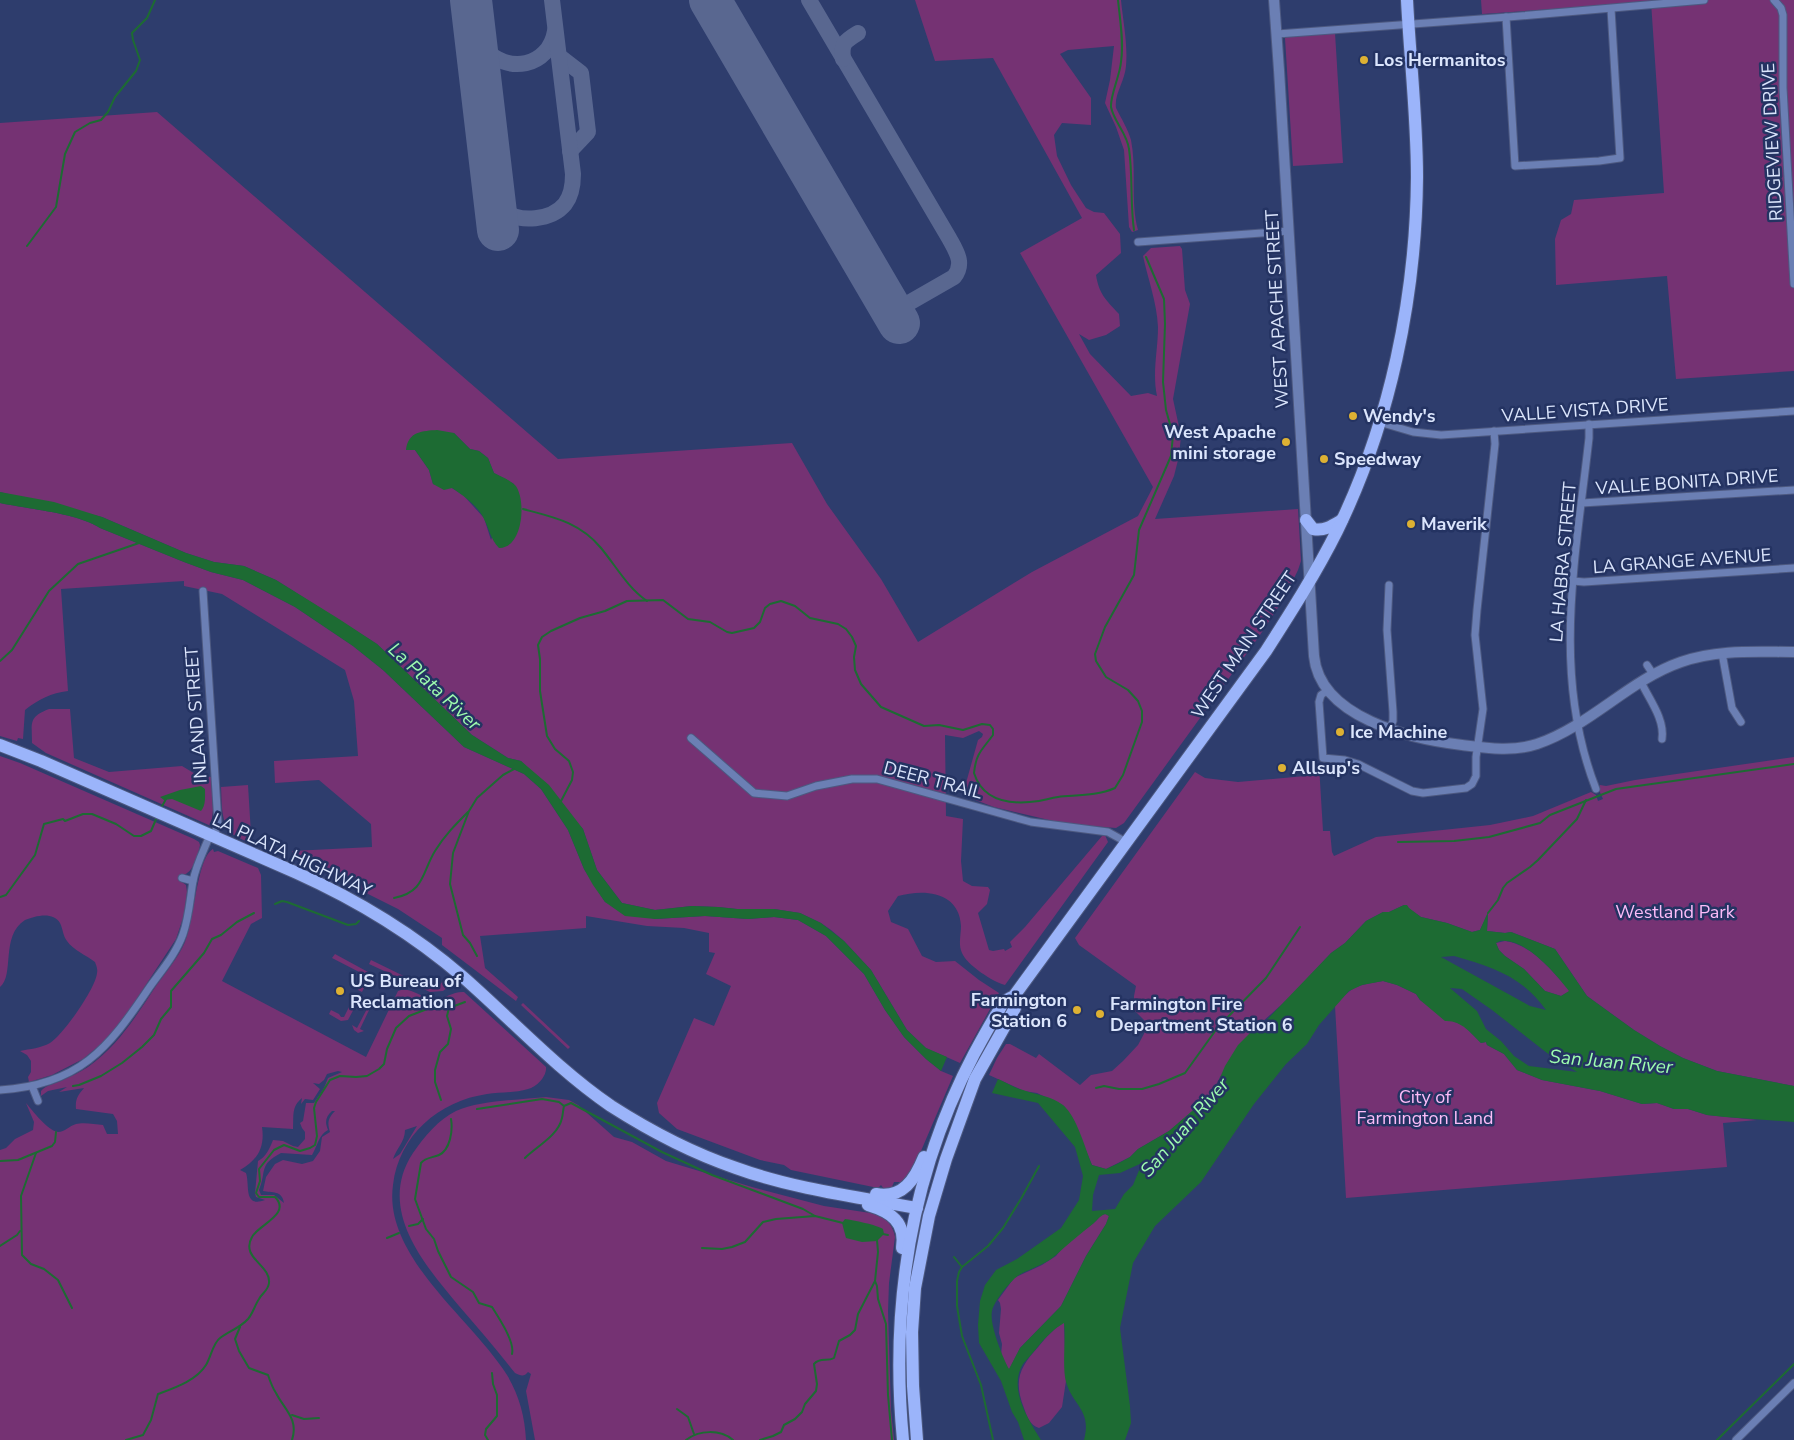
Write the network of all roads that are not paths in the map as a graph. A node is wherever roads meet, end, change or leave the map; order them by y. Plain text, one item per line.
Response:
1 (1274, 0) edge
2 (1407, 0) edge
3 (1704, 0) edge
4 (1774, 0) edge
5 (1612, 9) junction
6 (1506, 17) junction
7 (1408, 24) junction
8 (1277, 34) junction
9 (1792, 207) edge
10 (1289, 230) junction
11 (1138, 242) dead end
12 (1794, 284) edge
13 (1794, 411) edge
14 (1379, 422) junction
15 (1589, 424) junction
16 (1494, 431) junction
17 (1794, 490) edge
18 (1582, 503) junction
19 (1306, 520) junction
20 (1342, 520) junction
21 (1794, 568) edge
22 (1309, 581) junction
23 (1572, 582) junction
24 (1389, 585) dead end
25 (203, 591) dead end
26 (1794, 652) edge
27 (1722, 653) junction
28 (1647, 665) dead end
29 (1653, 674) junction
30 (1640, 682) junction
31 (1328, 690) junction
32 (1741, 722) dead end
33 (1577, 723) junction
34 (1389, 730) junction
35 (691, 738) dead end
36 (1662, 738) dead end
37 (0, 746) edge
38 (1477, 747) junction
39 (1596, 789) dead end
40 (212, 836) junction
41 (1126, 842) junction
42 (182, 878) dead end
43 (193, 881) junction
44 (1014, 996) junction
45 (32, 1086) junction
46 (0, 1090) edge
47 (956, 1091) junction
48 (38, 1102) dead end
49 (946, 1160) junction
50 (826, 1191) junction
51 (917, 1208) junction
52 (900, 1312) junction
53 (913, 1318) junction
54 (1794, 1383) edge
55 (903, 1440) edge
56 (917, 1440) edge
57 (1736, 1440) edge

1 - 8 street, WEST APACHE STREET
2 - 7 highway, WEST MAIN STREET
3 - 5 street
4 - 9 street, RIDGEVIEW DRIVE
5 - 6 street
5 - 6 street
6 - 7 street
7 - 8 street
7 - 14 highway, WEST MAIN STREET
8 - 10 street, WEST APACHE STREET
9 - 12 street, RIDGEVIEW DRIVE
10 - 11 street
10 - 19 street, WEST APACHE STREET
13 - 15 street, VALLE VISTA DRIVE
14 - 16 street, VALLE VISTA DRIVE
14 - 20 highway, WEST MAIN STREET
15 - 16 street, VALLE VISTA DRIVE
15 - 18 street, LA HABRA STREET
16 - 38 street
17 - 18 street, VALLE BONITA DRIVE
18 - 23 street, LA HABRA STREET
19 - 20 highway
19 - 22 street, WEST APACHE STREET
20 - 22 highway, WEST MAIN STREET
21 - 23 street, LA GRANGE AVENUE
22 - 31 street, WEST APACHE STREET
22 - 41 highway, WEST MAIN STREET
23 - 33 street, LA HABRA STREET
24 - 34 street
25 - 40 street, INLAND STREET
26 - 27 street
27 - 29 street
27 - 32 street
28 - 29 street
29 - 30 street
30 - 33 street
30 - 36 street
31 - 34 street
31 - 38 street
33 - 38 street
33 - 39 street, LA HABRA STREET
34 - 38 street
35 - 41 street, DEER TRAIL
37 - 40 highway, LA PLATA HIGHWAY
40 - 43 street, INLAND STREET
40 - 50 highway, LA PLATA HIGHWAY
41 - 44 highway, WEST MAIN STREET
42 - 43 street
43 - 45 street, INLAND STREET
44 - 47 highway, WEST MAIN STREET
44 - 49 highway, WEST MAIN STREET
45 - 46 street, INLAND STREET
45 - 48 street
47 - 50 highway
47 - 51 highway, WEST MAIN STREET
49 - 51 highway
49 - 53 highway, WEST MAIN STREET
50 - 51 highway, LA PLATA HIGHWAY
50 - 52 highway
51 - 52 highway, WEST MAIN STREET
51 - 53 highway
52 - 55 highway, WEST MAIN STREET
53 - 56 highway, WEST MAIN STREET
54 - 57 street

